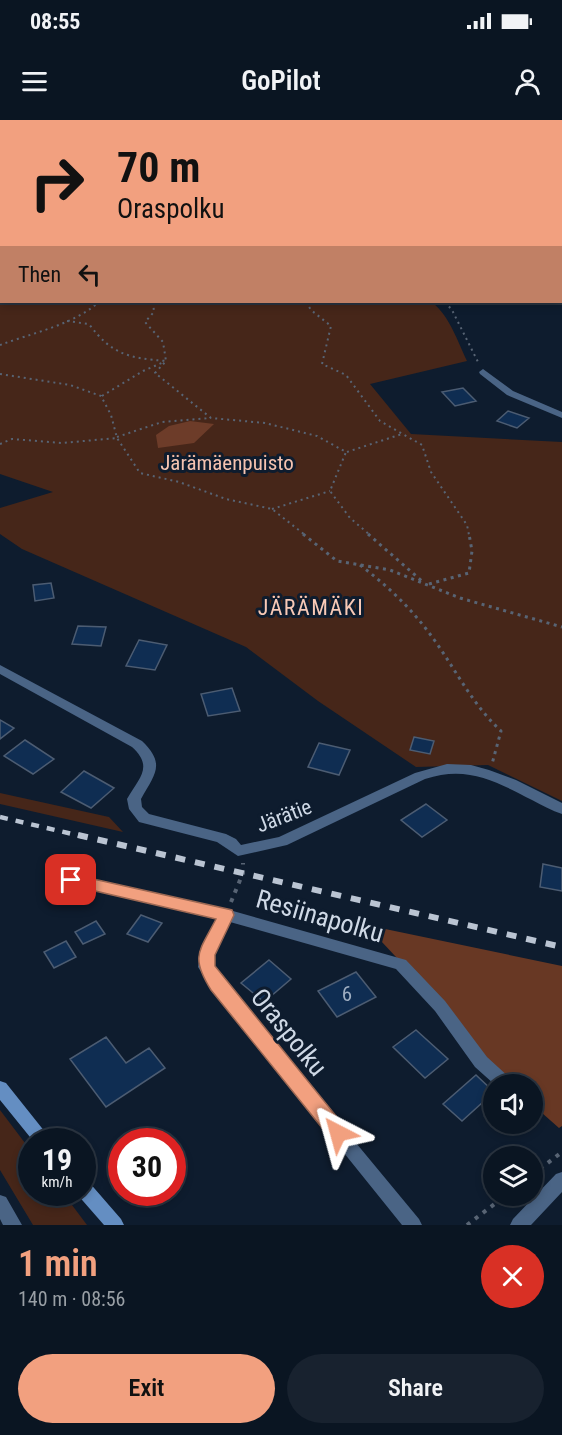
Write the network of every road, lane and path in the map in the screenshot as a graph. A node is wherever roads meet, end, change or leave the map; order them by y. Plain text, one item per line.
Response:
1 (98, 303) edge
2 (153, 303) edge
3 (307, 303) edge
4 (446, 303) edge
5 (67, 321) junction
6 (0, 345) edge
7 (166, 361) junction
8 (483, 372) joint
9 (0, 374) edge
10 (101, 396) junction
11 (562, 415) edge
12 (211, 418) junction
13 (402, 434) junction
14 (117, 438) junction
15 (0, 444) edge
16 (346, 452) junction
17 (330, 491) junction
18 (272, 509) junction
19 (358, 564) junction
20 (427, 585) junction
21 (562, 627) edge
22 (0, 669) edge
23 (489, 776) junction
24 (562, 809) edge
25 (238, 851) junction
26 (71, 880) dead end
27 (226, 915) junction
28 (495, 1074) edge
29 (0, 1088) edge
30 (33, 1128) edge
31 (562, 1152) edge
32 (543, 1167) edge
33 (562, 1180) edge
34 (0, 1203) edge
35 (96, 1203) edge
36 (493, 1206) edge
37 (13, 1225) edge
38 (115, 1225) edge
39 (413, 1225) edge
40 (467, 1225) edge
41 (519, 1225) edge

1 - 5 path
2 - 7 path
3 - 13 path
4 - 8 path
5 - 6 path
5 - 7 path
7 - 10 path
7 - 12 path
8 - 11 street
9 - 10 path
10 - 14 path
12 - 14 path
12 - 16 path
13 - 16 path
13 - 20 path
14 - 15 path
14 - 18 path
16 - 17 path
17 - 18 path
17 - 20 path
18 - 19 path
19 - 20 path
19 - 23 path
20 - 21 path
22 - 25 street, Järätie
23 - 24 street, Järätie
23 - 25 street, Järätie
25 - 27 path
26 - 27 street, Resiinapolku
27 - 28 street, Resiinapolku
27 - 39 street, Oraspolku
29 - 30 main road
31 - 32 path
33 - 41 street
34 - 37 street
35 - 38 main road
36 - 40 path

